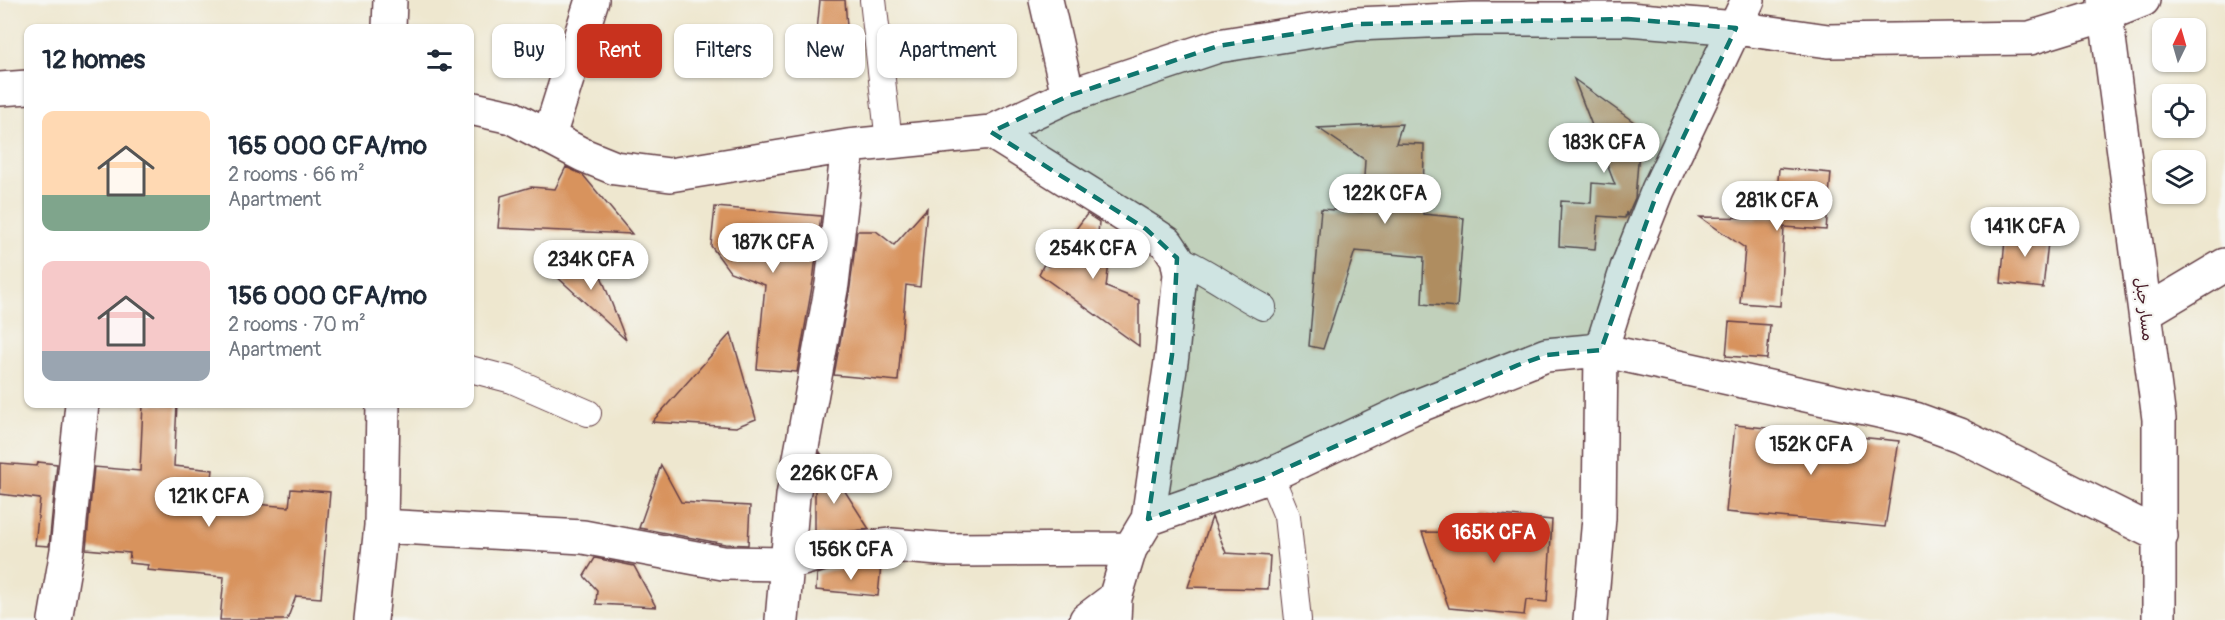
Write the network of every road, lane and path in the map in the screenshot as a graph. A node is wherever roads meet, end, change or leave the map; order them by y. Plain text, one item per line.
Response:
1 (390, 0) edge
2 (592, 0) edge
3 (873, 0) edge
4 (1046, 0) edge
5 (2143, 0) edge
6 (2105, 8) edge
7 (1742, 14) edge
8 (389, 24) edge
9 (24, 87) edge
10 (0, 88) edge
11 (1068, 96) junction
12 (474, 109) edge
13 (991, 132) junction
14 (549, 136) junction
15 (889, 142) junction
16 (848, 146) junction
17 (1177, 258) junction
18 (2225, 265) edge
19 (1263, 307) dead end
20 (2146, 312) junction
21 (1601, 350) junction
22 (474, 370) edge
23 (82, 408) edge
24 (383, 408) edge
25 (588, 413) dead end
26 (1270, 475) junction
27 (1148, 519) junction
28 (381, 526) junction
29 (2161, 536) junction
30 (1130, 549) junction
31 (786, 564) junction
32 (1115, 609) edge
33 (55, 620) edge
34 (371, 620) edge
35 (782, 620) edge
36 (1086, 620) edge
37 (1298, 620) edge
38 (1590, 620) edge
39 (2159, 620) edge

1 - 8 street
2 - 14 street
3 - 15 lane
4 - 11 street
5 - 6 street
6 - 7 street
6 - 20 street, مسار جبل
7 - 11 street
7 - 21 street
9 - 10 street
11 - 13 street
12 - 14 street
13 - 15 street
13 - 17 street
14 - 16 street
15 - 16 street
16 - 31 street
17 - 19 lane
17 - 27 street
18 - 20 street
20 - 29 street, مسار جبل
21 - 26 street
21 - 29 street
21 - 38 street
22 - 25 lane
23 - 33 street
24 - 28 street
26 - 27 street
26 - 37 lane
27 - 30 street
28 - 31 street
28 - 34 street
29 - 39 street, مسار جبل
30 - 31 street
30 - 32 street
31 - 35 street
32 - 36 street

